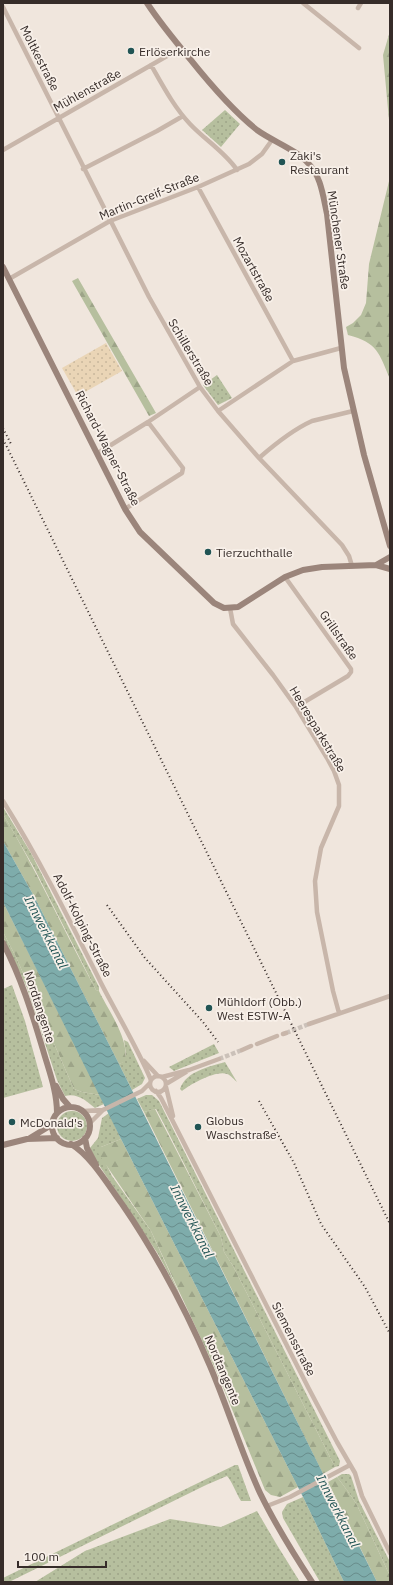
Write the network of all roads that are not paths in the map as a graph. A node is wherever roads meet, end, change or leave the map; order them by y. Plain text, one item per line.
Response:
1 (147, 3) edge
2 (303, 3) edge
3 (361, 3) edge
4 (3, 7) edge
5 (358, 8) dead end
6 (181, 48) junction
7 (359, 48) dead end
8 (151, 65) junction
9 (182, 116) junction
10 (58, 117) junction
11 (272, 140) junction
12 (3, 150) edge
13 (83, 169) junction
14 (237, 170) junction
15 (198, 186) junction
16 (110, 221) junction
17 (3, 267) edge
18 (9, 279) junction
19 (341, 348) junction
20 (293, 361) junction
21 (200, 387) junction
22 (353, 411) junction
23 (218, 412) junction
24 (148, 422) junction
25 (98, 453) junction
26 (259, 458) junction
27 (126, 509) junction
28 (390, 546) edge
29 (390, 557) edge
30 (376, 565) junction
31 (352, 566) junction
32 (390, 568) edge
33 (285, 577) junction
34 (230, 608) junction
35 (296, 707) junction
36 (3, 801) edge
37 (3, 943) edge
38 (390, 996) edge
39 (339, 1013) junction
40 (309, 1024) tunnel mouth
41 (277, 1036) dead end
42 (257, 1044) dead end
43 (251, 1046) dead end
44 (242, 1050) tunnel mouth
45 (142, 1059) junction
46 (219, 1059) tunnel mouth
47 (189, 1070) junction
48 (160, 1076) junction
49 (52, 1079) junction
50 (151, 1082) junction
51 (166, 1086) junction
52 (142, 1091) junction
53 (155, 1091) junction
54 (70, 1107) junction
55 (103, 1110) junction
56 (83, 1111) junction
57 (57, 1113) junction
58 (90, 1123) junction
59 (53, 1124) junction
60 (180, 1135) junction
61 (57, 1138) junction
62 (85, 1138) junction
63 (27, 1139) junction
64 (71, 1144) junction
65 (3, 1146) edge
66 (100, 1174) junction
67 (350, 1465) junction
68 (267, 1506) junction
69 (390, 1553) edge
70 (312, 1582) edge

1 - 6 street, Münchener Straße
2 - 7 street
3 - 5 street
4 - 10 street, Moltkestraße
6 - 8 street, Mühlenstraße
6 - 11 street, Münchener Straße
8 - 9 street
8 - 10 street, Mühlenstraße
9 - 13 street
9 - 14 street
10 - 12 street, Mühlenstraße
10 - 13 street, Schillerstraße
11 - 14 street, Martin-Greif-Straße
11 - 19 street, Münchener Straße
13 - 16 street, Schillerstraße
14 - 15 street, Martin-Greif-Straße
15 - 16 street, Martin-Greif-Straße
15 - 20 street, Mozartstraße
16 - 18 street, Martin-Greif-Straße
16 - 21 street, Schillerstraße
17 - 18 street, Richard-Wagner-Straße
18 - 25 street, Richard-Wagner-Straße
19 - 20 street
19 - 22 street, Münchener Straße
20 - 23 street
21 - 23 street, Schillerstraße
21 - 24 street
22 - 26 street
22 - 28 street, Münchener Straße
23 - 26 street, Schillerstraße
24 - 25 street
24 - 27 street
25 - 27 street, Richard-Wagner-Straße
26 - 31 street, Schillerstraße
27 - 34 street, Richard-Wagner-Straße
29 - 30 street
30 - 31 street
30 - 32 street
31 - 33 street
33 - 34 street
33 - 35 street, Grillstraße
34 - 35 street, Heeresparkstraße
35 - 39 street, Heeresparkstraße
36 - 45 street, Adolf-Kolping-Straße
37 - 49 street, Nordtangente
38 - 39 street
39 - 40 street
41 - 42 street
43 - 44 street
45 - 48 street, Adolf-Kolping-Straße
45 - 50 street, Adolf-Kolping-Straße
46 - 47 street
47 - 48 street
47 - 51 street
48 - 50 street
48 - 51 street
49 - 54 street, Nordtangente
49 - 57 street, Nordtangente
50 - 52 street
50 - 53 street
51 - 53 street
51 - 60 street, Siemensstraße
52 - 53 street
52 - 55 street
53 - 60 street, Siemensstraße
54 - 56 street
54 - 57 street
55 - 56 street
55 - 58 street
56 - 58 street
57 - 59 street, Nordtangente
58 - 62 street
59 - 61 street
59 - 63 street
60 - 67 street, Siemensstraße
61 - 63 street
61 - 64 street, Nordtangente
62 - 64 street
62 - 66 street, Nordtangente
63 - 65 street
64 - 66 street, Nordtangente
66 - 68 street, Nordtangente
67 - 68 street
67 - 69 street, Siemensstraße
68 - 70 street, Nordtangente

